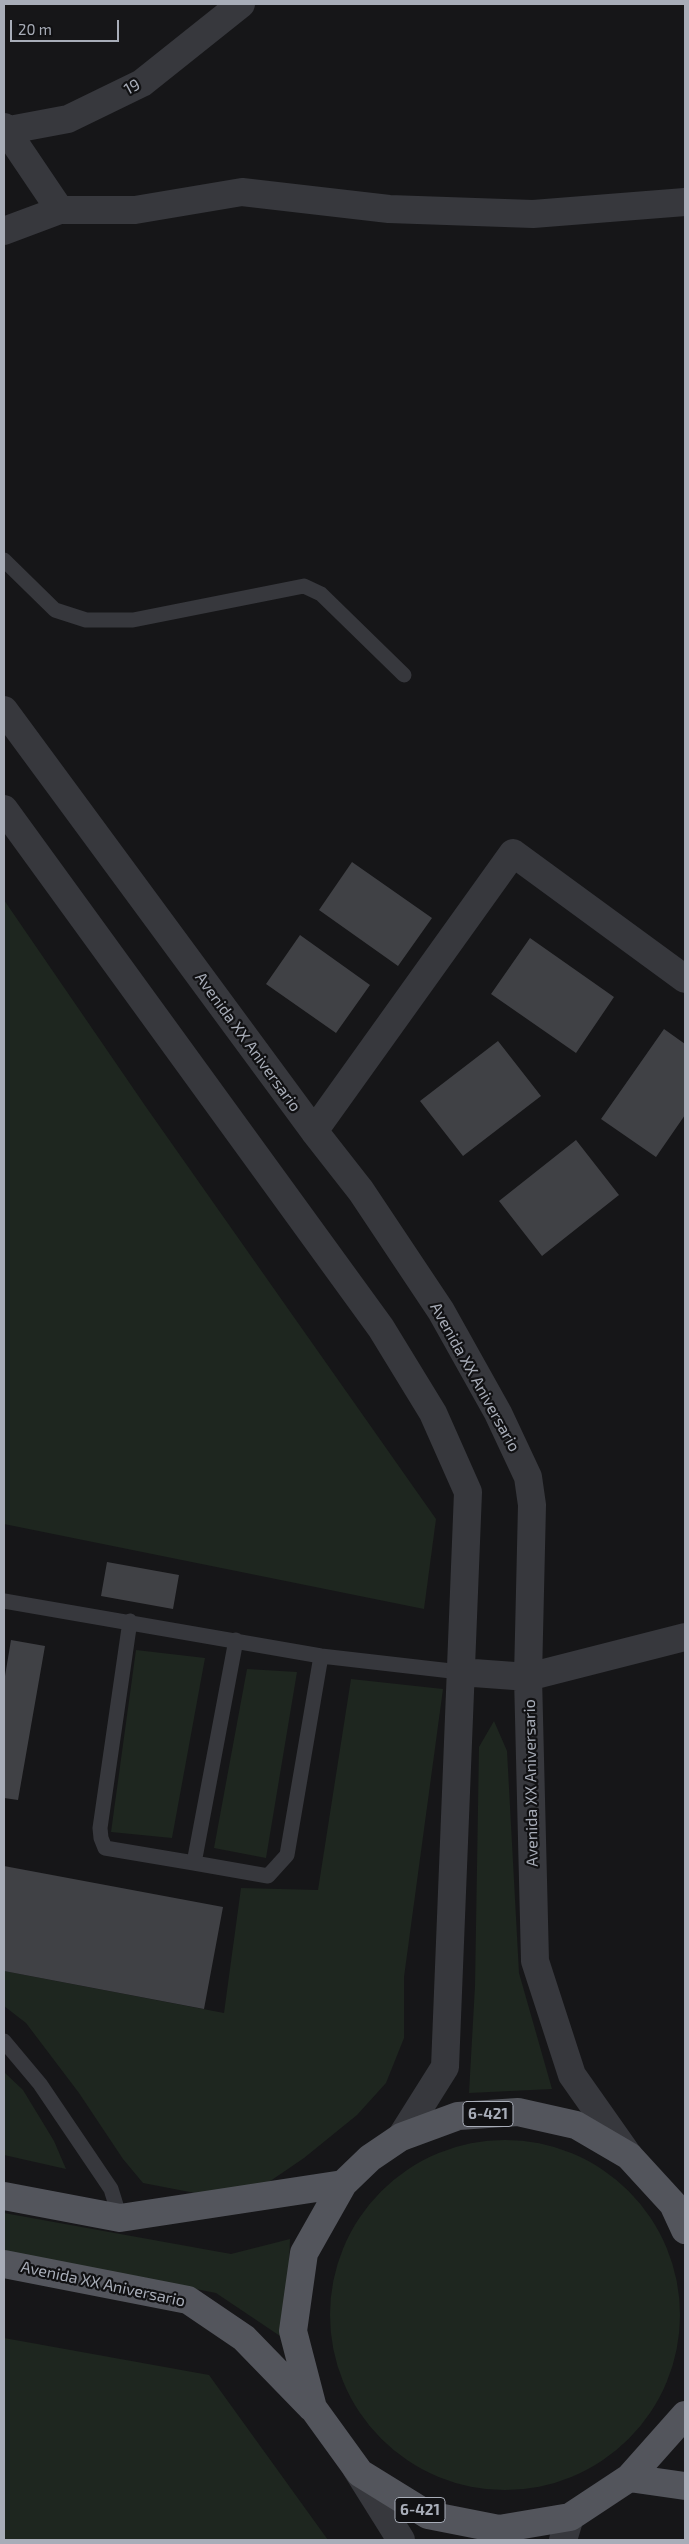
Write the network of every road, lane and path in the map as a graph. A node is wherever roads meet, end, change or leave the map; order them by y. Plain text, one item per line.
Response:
1 (241, 4) edge
2 (4, 129) edge
3 (685, 202) edge
4 (60, 210) junction
5 (4, 231) edge
6 (4, 560) edge
7 (404, 675) dead end
8 (4, 710) edge
9 (4, 809) edge
10 (685, 979) edge
11 (314, 1131) junction
12 (4, 1601) edge
13 (130, 1621) junction
14 (685, 1637) edge
15 (236, 1640) junction
16 (321, 1656) junction
17 (460, 1672) junction
18 (528, 1677) junction
19 (194, 1863) junction
20 (4, 2041) edge
21 (401, 2137) junction
22 (629, 2156) junction
23 (343, 2184) junction
24 (4, 2196) edge
25 (120, 2218) junction
26 (685, 2230) edge
27 (4, 2264) edge
28 (313, 2408) junction
29 (685, 2415) edge
30 (351, 2460) junction
31 (629, 2478) junction
32 (685, 2486) edge
33 (567, 2529) edge
34 (401, 2540) edge

1 - 2 street, 19
2 - 4 street
3 - 4 street
4 - 5 street
6 - 7 lane
8 - 11 street, Avenida XX Aniversario
9 - 17 street, Avenida XX Aniversario
10 - 11 street
11 - 18 street, Avenida XX Aniversario
12 - 13 lane
13 - 15 lane
13 - 19 lane
14 - 18 street
15 - 16 lane
15 - 19 lane
16 - 17 lane
16 - 19 lane
17 - 18 street
17 - 21 street, Avenida XX Aniversario
18 - 22 street, Avenida XX Aniversario
20 - 25 lane
21 - 22 main road, Avenida XX Aniversario / 6-421
21 - 23 main road, Avenida XX Aniversario / 6-421
22 - 26 main road, Avenida XX Aniversario / 6-421
23 - 25 main road
23 - 28 main road, Avenida XX Aniversario / 6-421
24 - 25 main road
27 - 28 main road, Avenida XX Aniversario / 6-421
28 - 30 main road, Avenida XX Aniversario / 6-421
29 - 31 main road, Avenida XX Aniversario / 6-421
30 - 33 main road, Avenida XX Aniversario / 6-421
30 - 34 street
31 - 32 main road
31 - 33 main road, Avenida XX Aniversario / 6-421

